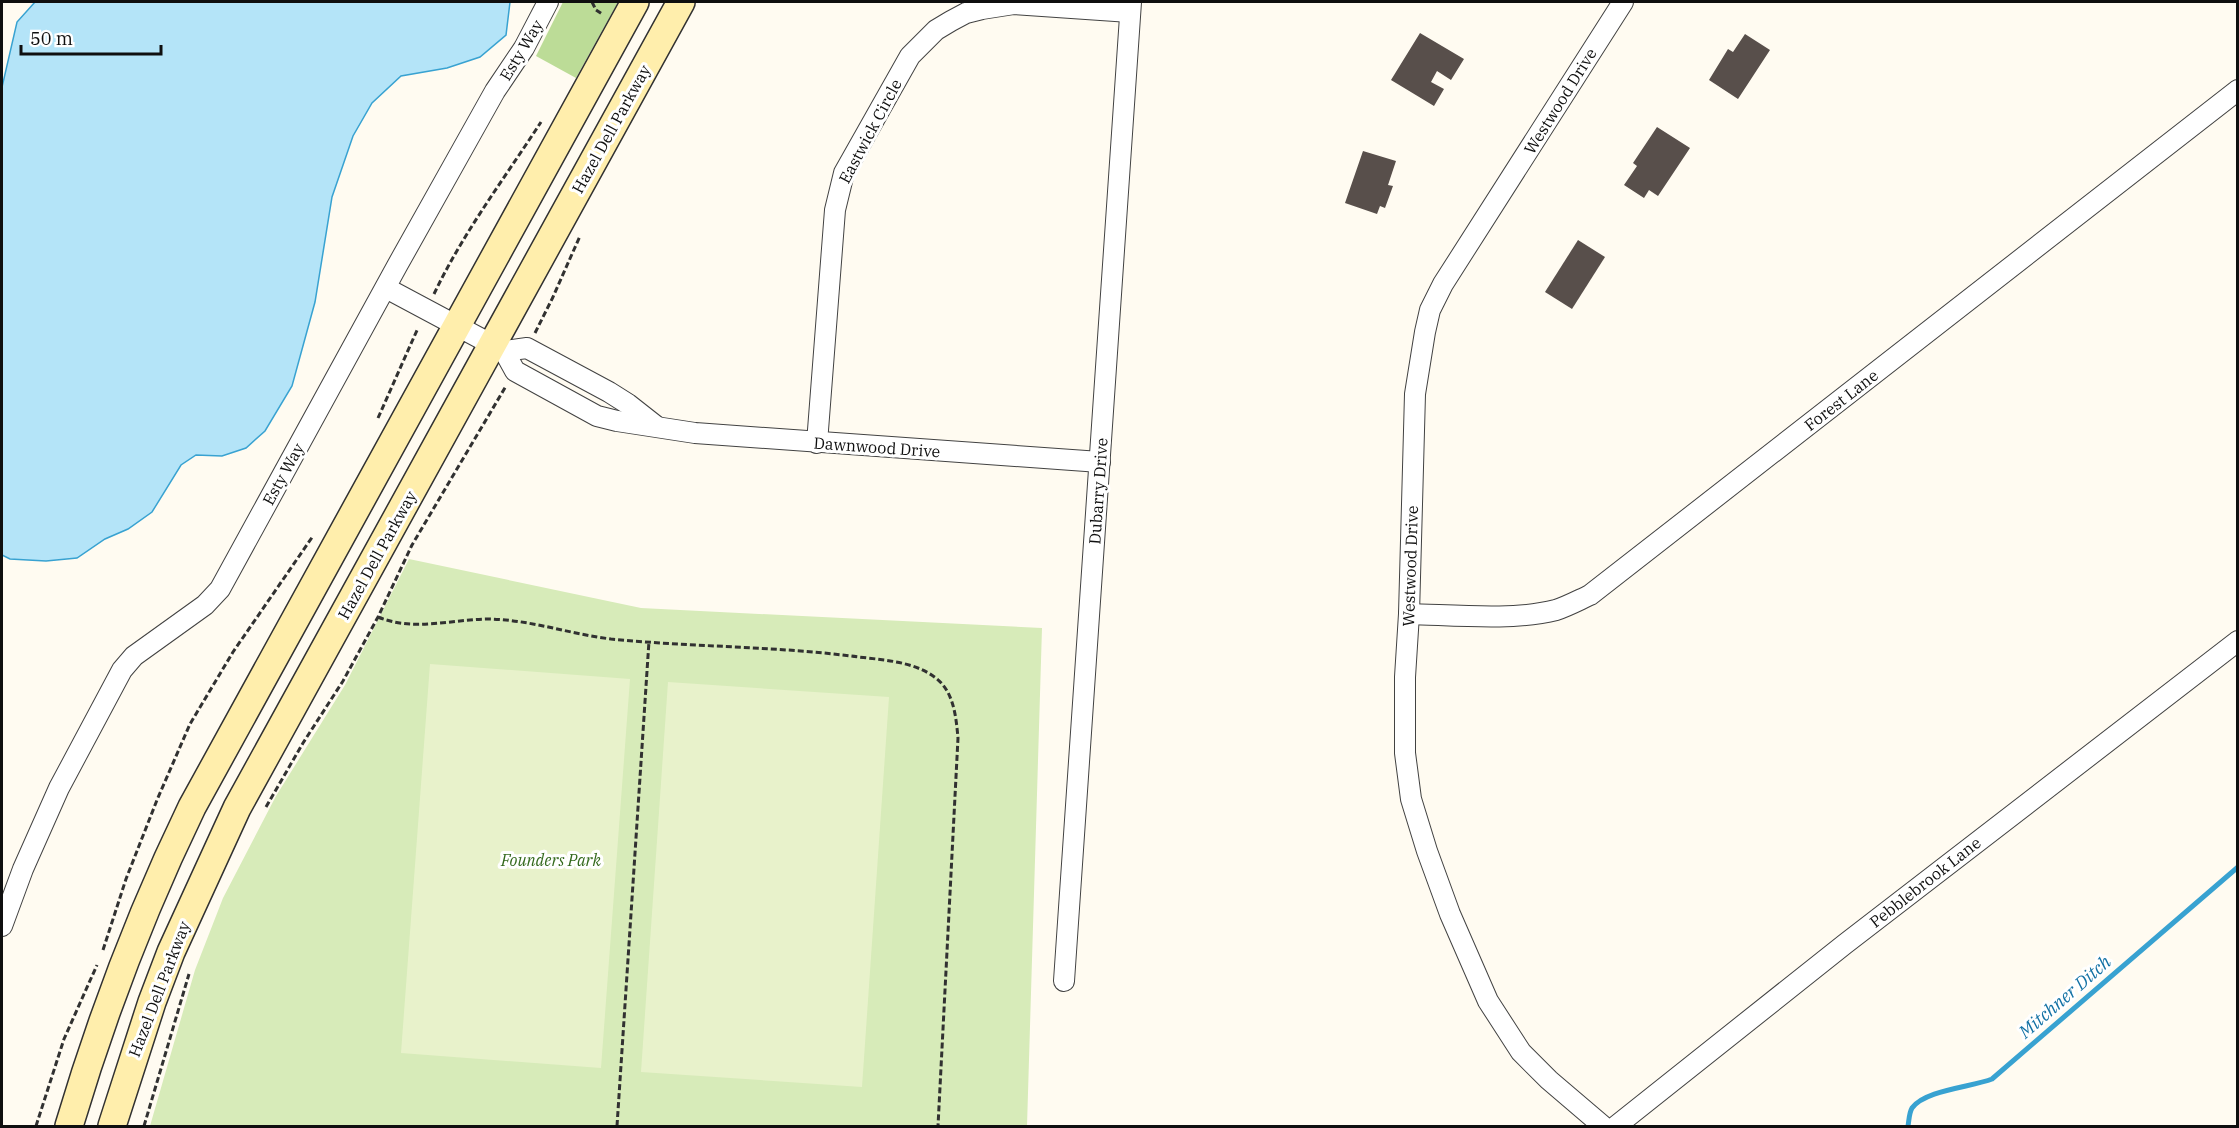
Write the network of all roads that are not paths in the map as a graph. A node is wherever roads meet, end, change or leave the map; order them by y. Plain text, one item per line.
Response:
1 (548, 2) edge
2 (635, 2) edge
3 (681, 2) edge
4 (1623, 2) edge
5 (1130, 7) edge
6 (2238, 90) edge
7 (386, 288) junction
8 (457, 326) junction
9 (498, 348) junction
10 (656, 426) junction
11 (817, 443) junction
12 (1100, 462) junction
13 (1409, 614) junction
14 (2238, 641) edge
15 (2, 926) edge
16 (1064, 981) dead end
17 (69, 1126) edge
18 (112, 1126) edge
19 (1603, 1126) edge
20 (1616, 1126) edge

1 - 7 street, Esty Way
2 - 8 main road
3 - 9 main road, Hazel Dell Parkway
4 - 13 street, Westwood Drive
5 - 11 street, Eastwick Circle
5 - 12 street, Dubarry Drive
6 - 13 street, Forest Lane
7 - 8 street, Dawnwood Drive
7 - 15 street, Esty Way
8 - 9 street, Dawnwood Drive
8 - 17 main road
9 - 10 street, Dawnwood Drive
9 - 10 street, Dawnwood Drive
9 - 18 main road, Hazel Dell Parkway
10 - 11 street, Dawnwood Drive
11 - 12 street, Dawnwood Drive
12 - 16 street, Dubarry Drive
13 - 19 street, Westwood Drive
14 - 20 street, Pebblebrook Lane

